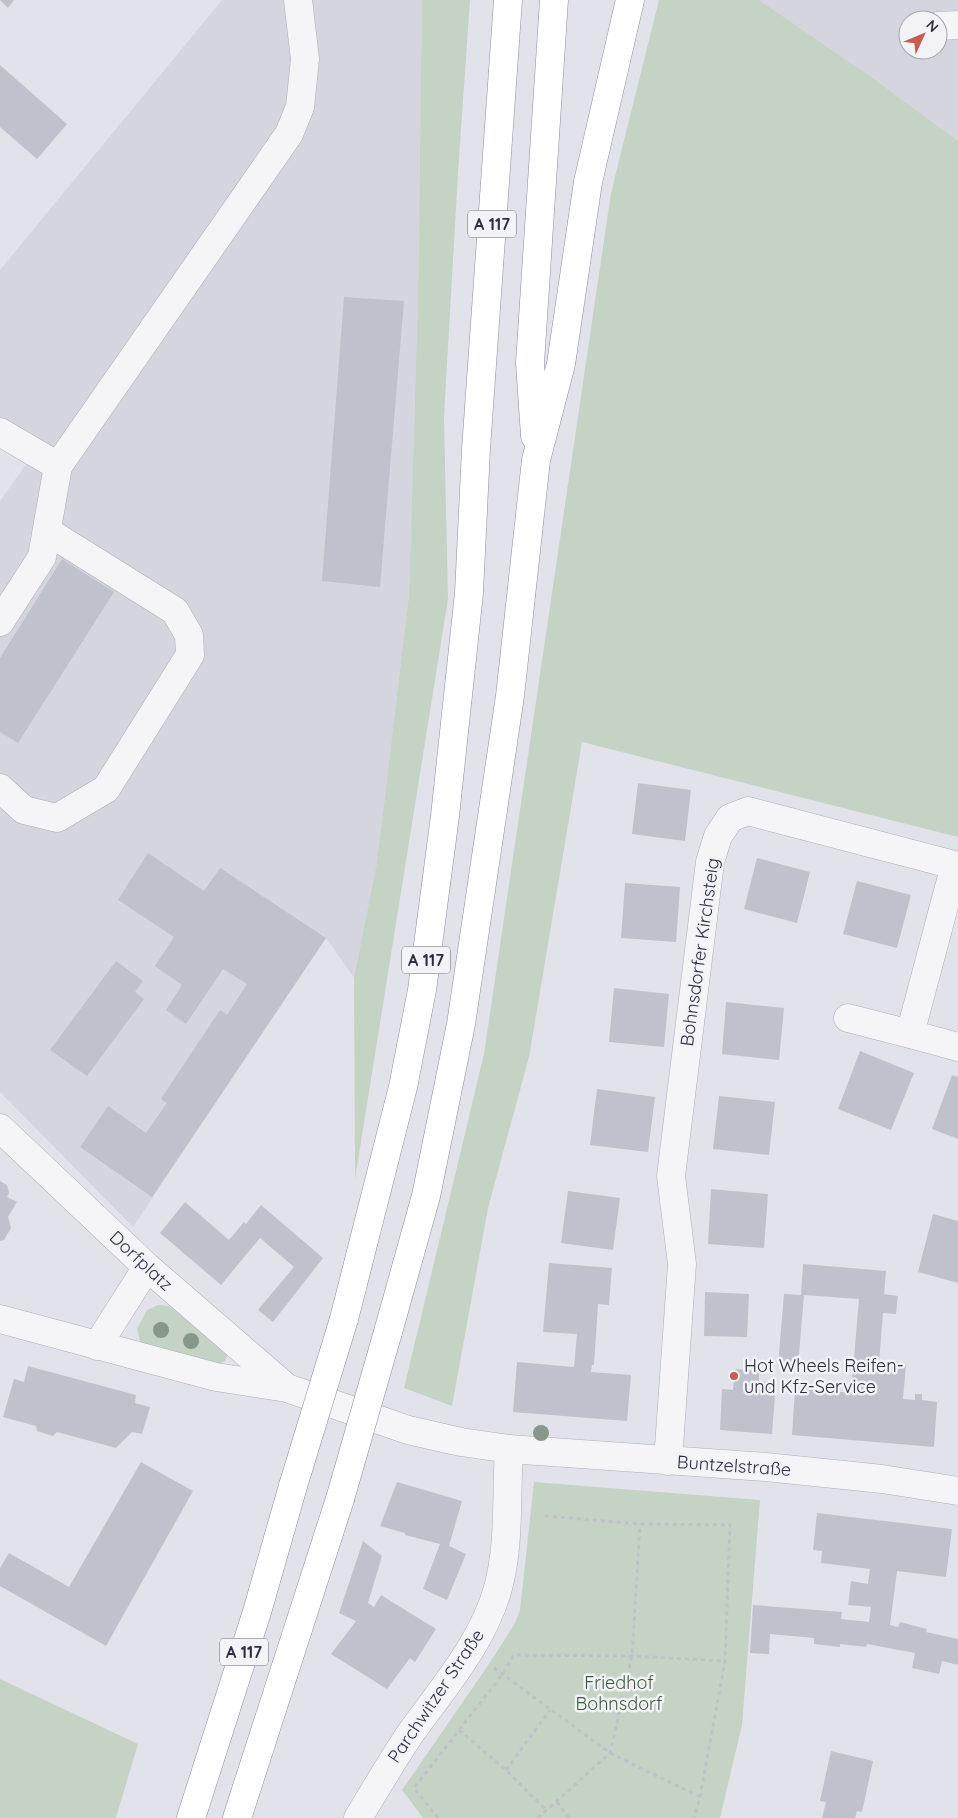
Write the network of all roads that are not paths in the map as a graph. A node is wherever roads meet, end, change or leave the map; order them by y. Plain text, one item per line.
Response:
1 (298, 0) edge
2 (508, 0) edge
3 (554, 0) edge
4 (630, 0) edge
5 (0, 432) edge
6 (536, 460) junction
7 (58, 466) junction
8 (46, 531) junction
9 (0, 622) edge
10 (0, 788) edge
11 (956, 866) edge
12 (848, 1018) dead end
13 (910, 1034) junction
14 (958, 1047) edge
15 (0, 1128) edge
16 (147, 1267) junction
17 (0, 1319) edge
18 (97, 1346) junction
19 (286, 1388) junction
20 (509, 1449) junction
21 (668, 1461) junction
22 (958, 1491) edge
23 (368, 1813) edge
24 (191, 1818) edge
25 (236, 1818) edge

1 - 7 street
2 - 24 highway, A 117, bridge
3 - 6 highway
4 - 6 highway
5 - 7 street
6 - 25 highway, A 117, bridge
7 - 8 street
8 - 9 street
8 - 10 street
11 - 13 street
11 - 21 street, Bohnsdorfer Kirchsteig
12 - 13 street
13 - 14 street
15 - 16 street, Dorfplatz
16 - 18 street
16 - 19 street, Dorfplatz
17 - 18 street, Dorfplatz
18 - 19 street, Dorfplatz
19 - 20 street, Dorfplatz
20 - 21 street, Buntzelstraße
20 - 23 street, Parchwitzer Straße
21 - 22 street, Buntzelstraße

